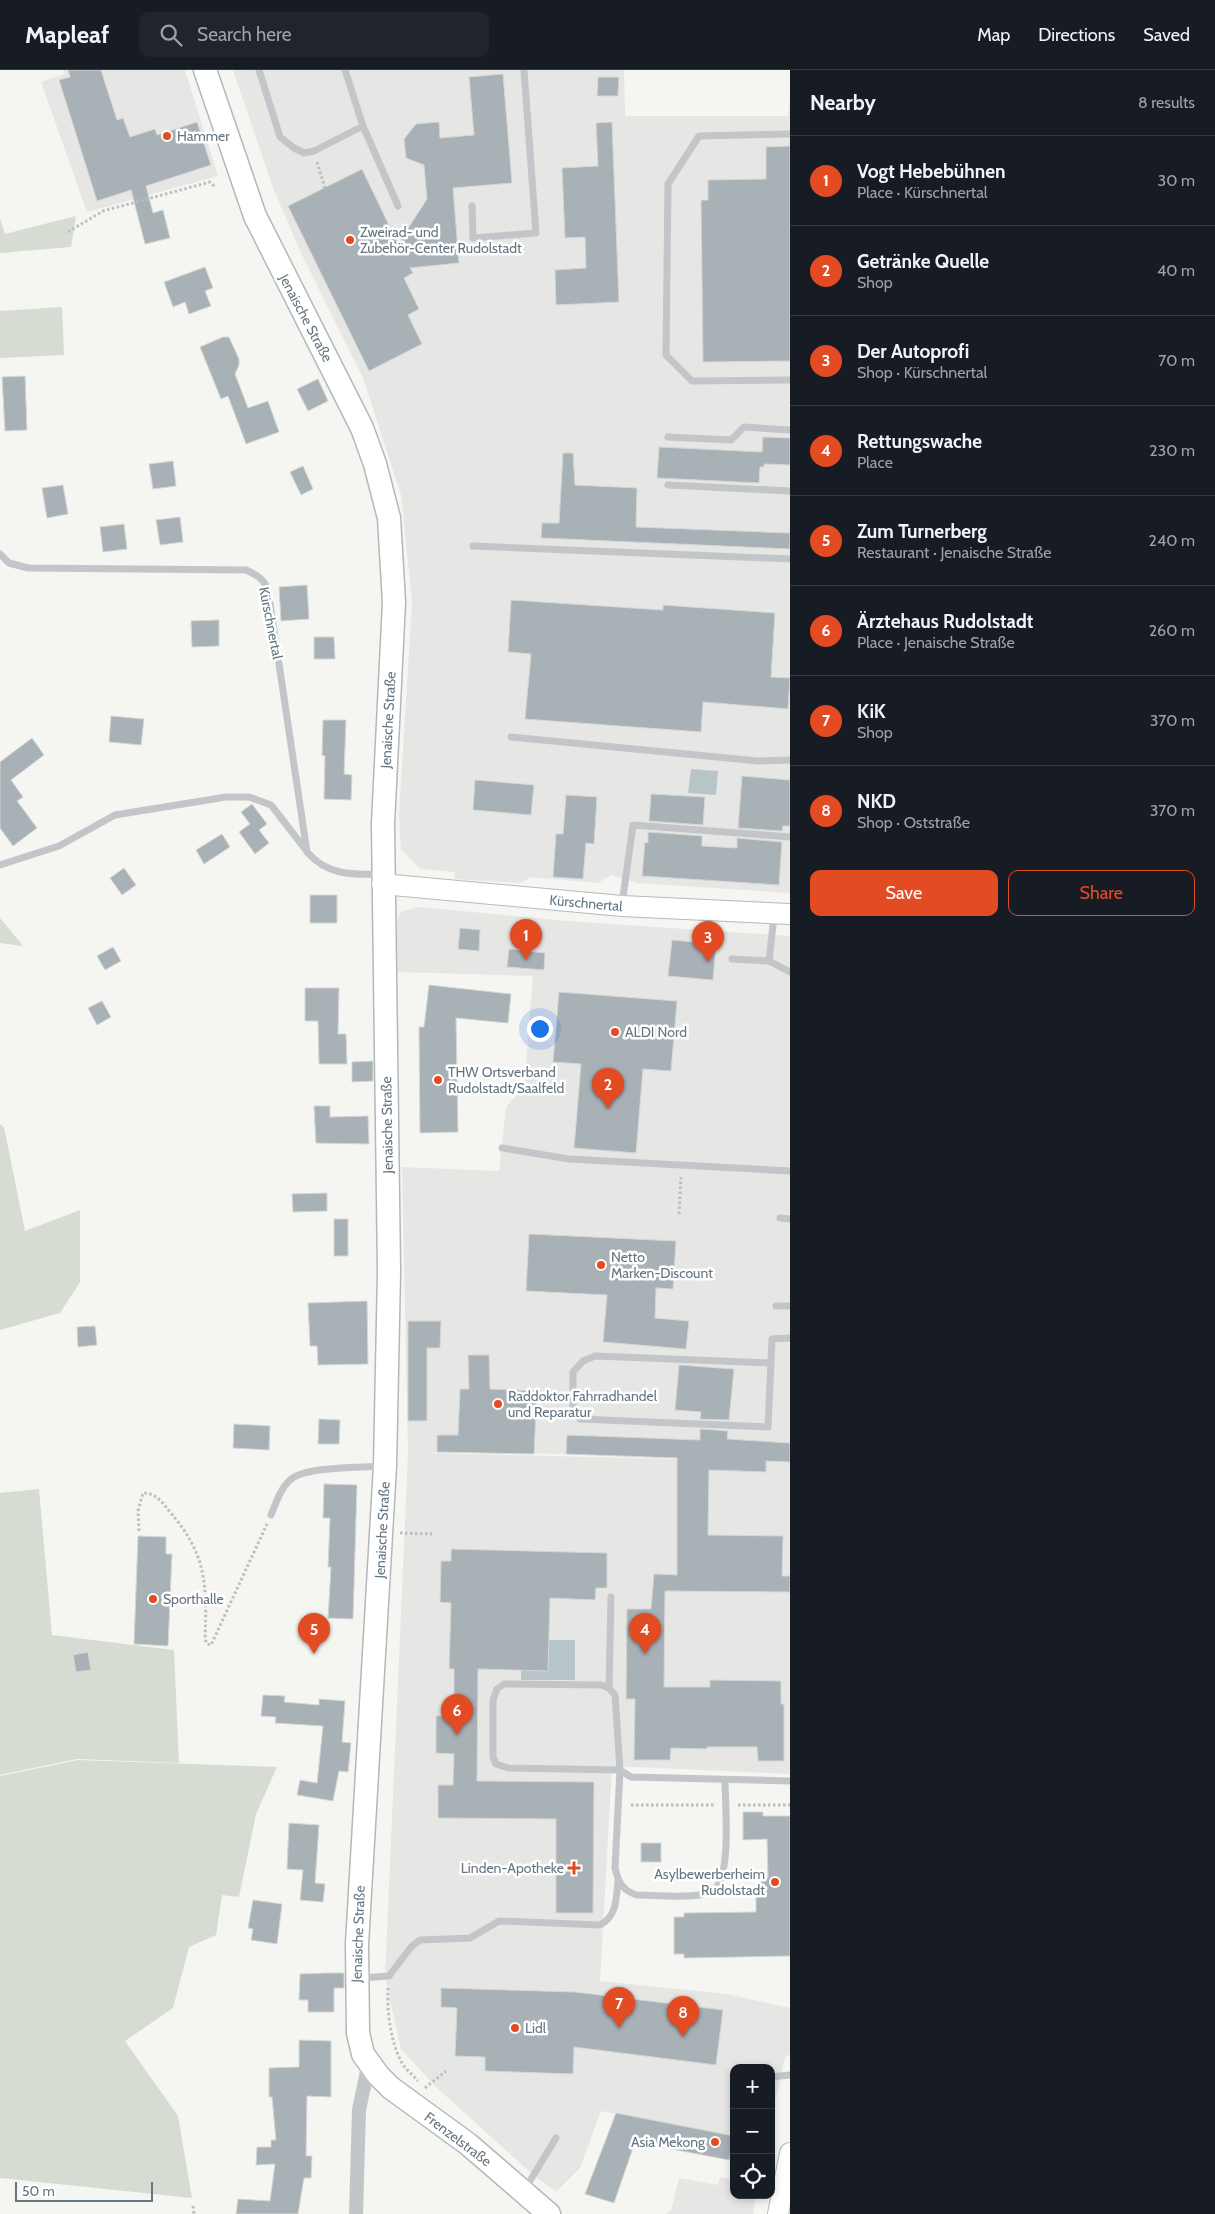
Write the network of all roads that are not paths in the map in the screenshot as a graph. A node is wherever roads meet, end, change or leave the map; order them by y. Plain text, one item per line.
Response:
1 (205, 70) edge
2 (260, 70) edge
3 (345, 70) edge
4 (524, 70) edge
5 (363, 126) junction
6 (790, 134) edge
7 (398, 206) dead end
8 (472, 206) dead end
9 (790, 380) edge
10 (790, 430) edge
11 (668, 437) dead end
12 (668, 485) dead end
13 (790, 491) edge
14 (473, 546) dead end
15 (0, 554) edge
16 (790, 559) edge
17 (511, 737) dead end
18 (790, 760) edge
19 (790, 837) edge
20 (307, 852) junction
21 (0, 865) edge
22 (382, 879) junction
23 (622, 906) junction
24 (782, 914) edge
25 (732, 959) dead end
26 (769, 961) junction
27 (790, 972) edge
28 (502, 1148) dead end
29 (790, 1171) edge
30 (780, 1218) dead end
31 (790, 1219) edge
32 (776, 1306) dead end
33 (790, 1306) edge
34 (790, 1338) edge
35 (771, 1363) junction
36 (385, 1466) junction
37 (271, 1514) road end
38 (611, 1597) dead end
39 (609, 1688) junction
40 (620, 1770) junction
41 (725, 1780) junction
42 (790, 1781) edge
43 (618, 1881) junction
44 (356, 1978) junction
45 (369, 2062) junction
46 (790, 2075) edge
47 (775, 2077) edge
48 (556, 2138) dead end
49 (790, 2153) edge
50 (524, 2191) junction
51 (356, 2214) edge
52 (549, 2214) edge
53 (778, 2214) edge

1 - 22 main road, Jenaische Straße
2 - 5 lane
3 - 5 lane
4 - 8 lane
5 - 7 lane
6 - 9 lane
10 - 11 lane
12 - 13 lane
14 - 16 lane
15 - 20 lane, Kürschnertal
17 - 18 lane
19 - 23 lane
20 - 21 lane
20 - 22 lane, Kürschnertal
22 - 23 street, Kürschnertal
22 - 36 main road, Jenaische Straße
23 - 24 street, Kürschnertal
24 - 26 lane
25 - 26 lane
26 - 27 lane
28 - 29 lane
30 - 31 lane
32 - 33 lane
34 - 35 lane
35 - 35 lane
36 - 37 lane
36 - 44 main road, Jenaische Straße
38 - 39 lane
39 - 40 lane
39 - 40 lane
40 - 41 lane
40 - 43 lane
41 - 42 lane
41 - 43 lane
43 - 44 lane
44 - 45 main road, Jenaische Straße
45 - 50 main road, Frenzelstraße
45 - 51 street
46 - 47 lane
48 - 50 lane
49 - 53 street
50 - 52 main road, Frenzelstraße

